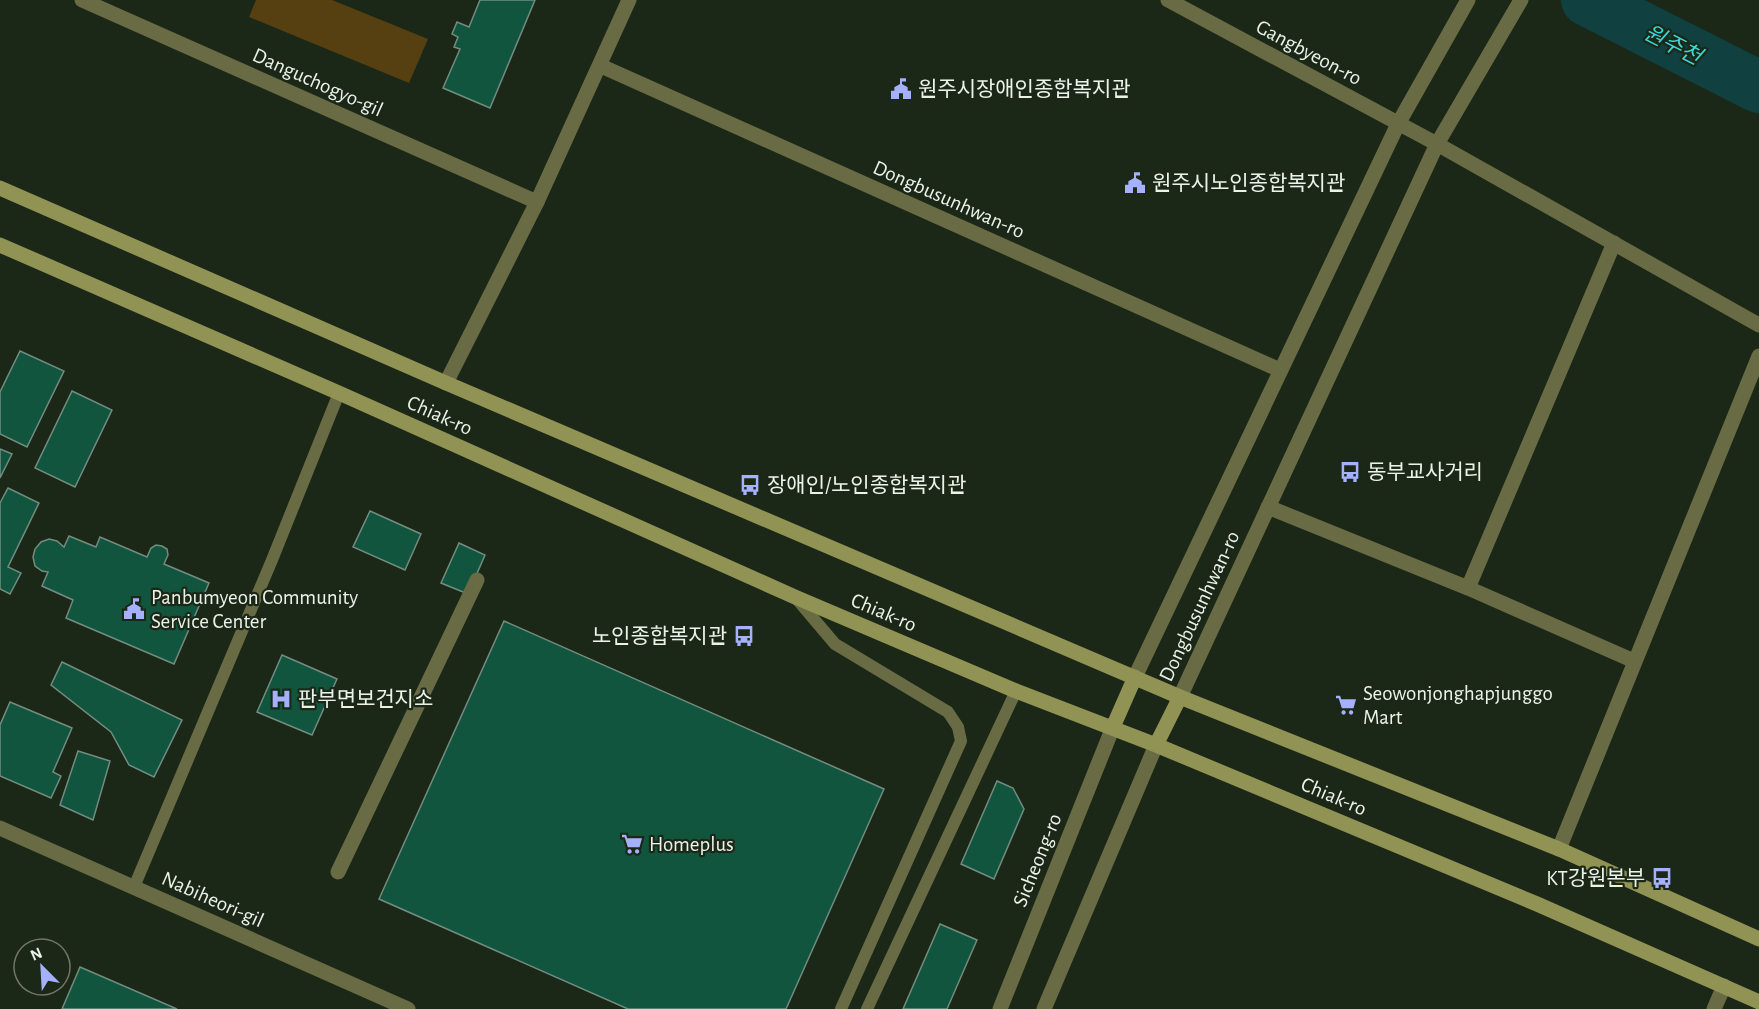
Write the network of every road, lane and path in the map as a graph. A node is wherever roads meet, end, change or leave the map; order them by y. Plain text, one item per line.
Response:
1 (82, 0) edge
2 (629, 0) edge
3 (1168, 0) edge
4 (1468, 0) edge
5 (1521, 0) edge
6 (601, 66) junction
7 (1398, 124) junction
8 (1437, 144) junction
9 (0, 188) edge
10 (537, 202) junction
11 (1614, 243) junction
12 (0, 245) edge
13 (1759, 325) edge
14 (1759, 356) edge
15 (1280, 370) junction
16 (446, 383) junction
17 (339, 393) junction
18 (1268, 507) junction
19 (477, 580) dead end
20 (1468, 588) junction
21 (795, 597) junction
22 (1634, 661) junction
23 (1135, 677) junction
24 (1016, 692) junction
25 (1180, 697) junction
26 (1113, 727) junction
27 (1156, 745) junction
28 (0, 828) edge
29 (1559, 849) junction
30 (338, 872) dead end
31 (134, 887) junction
32 (1759, 939) edge
33 (1724, 986) junction
34 (1759, 1002) edge
35 (408, 1009) edge
36 (841, 1009) edge
37 (867, 1009) edge
38 (1000, 1009) edge
39 (1044, 1009) edge
40 (1714, 1009) edge

1 - 10 street, Danguchogyo-gil
2 - 6 street
3 - 7 street, Gangbyeon-ro
4 - 7 street, Dongbusunhwan-ro
5 - 8 street, Dongbusunhwan-ro
6 - 10 street
6 - 15 street, Dongbusunhwan-ro
7 - 8 street, Gangbyeon-ro
7 - 15 street, Dongbusunhwan-ro
8 - 11 street, Gangbyeon-ro
8 - 18 street, Dongbusunhwan-ro
9 - 16 main road, Chiak-ro
10 - 16 street
11 - 13 street, Gangbyeon-ro
11 - 20 street
12 - 17 main road, Chiak-ro
14 - 22 street
15 - 23 street, Dongbusunhwan-ro
16 - 23 main road, Chiak-ro
17 - 21 main road, Chiak-ro
17 - 31 lane
18 - 20 street
18 - 25 street, Dongbusunhwan-ro
19 - 30 street
20 - 22 street
21 - 24 main road, Chiak-ro
21 - 36 lane
22 - 29 street
23 - 25 main road, Chiak-ro
23 - 26 main road, Dongbusunhwan-ro
24 - 26 main road, Chiak-ro
24 - 37 lane
25 - 27 main road, Dongbusunhwan-ro
25 - 29 main road, Chiak-ro
26 - 27 main road, Chiak-ro
26 - 38 street, Sicheong-ro
27 - 33 main road, Chiak-ro
27 - 39 street
28 - 31 street, Nabiheori-gil
29 - 32 main road, Chiak-ro
31 - 35 street, Nabiheori-gil
33 - 34 main road, Chiak-ro
33 - 40 street

